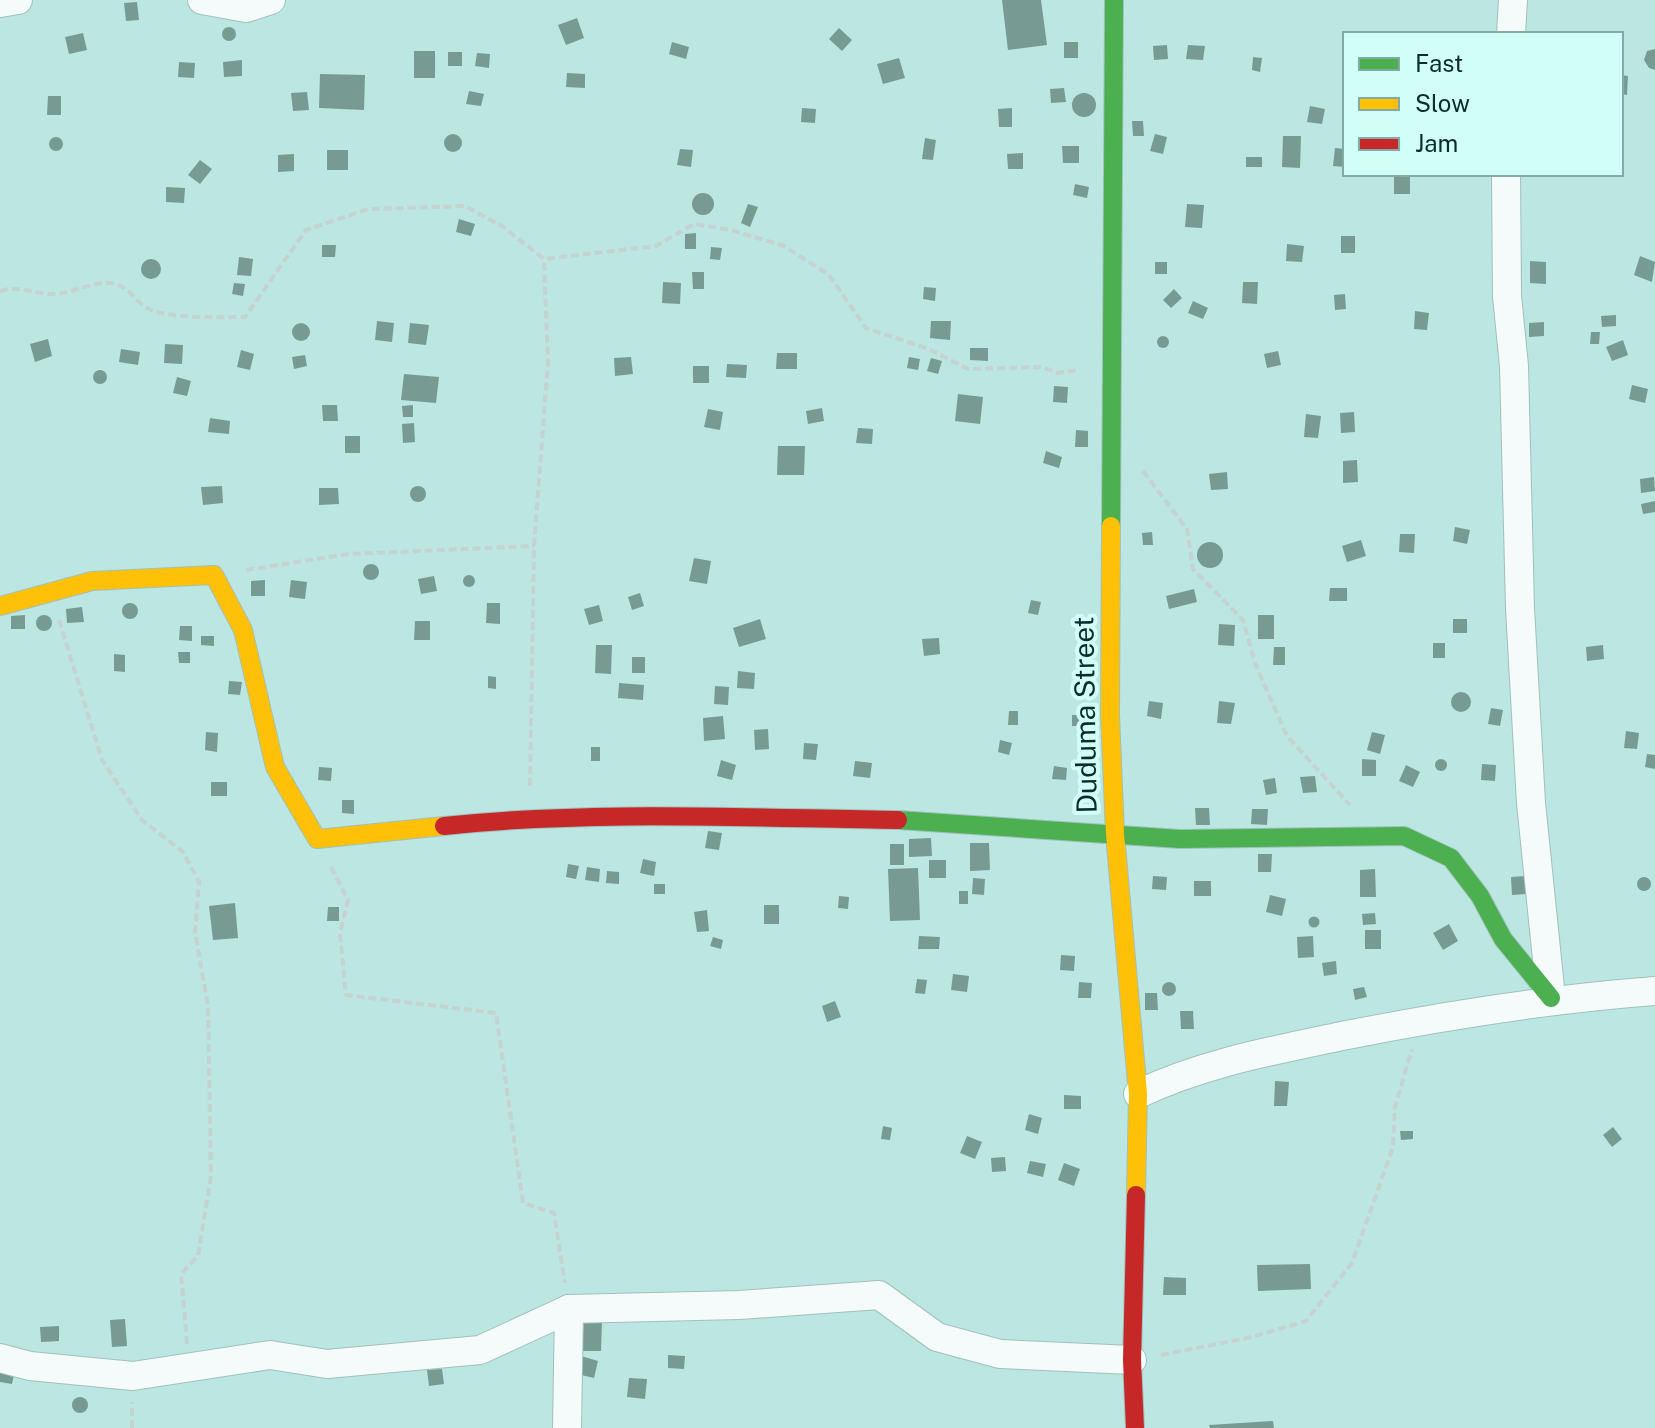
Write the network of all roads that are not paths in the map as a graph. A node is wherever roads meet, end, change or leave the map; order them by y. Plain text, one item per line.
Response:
1 (18, 0) edge
2 (202, 0) edge
3 (271, 0) edge
4 (1114, 0) edge
5 (1513, 0) edge
6 (0, 3) edge
7 (1511, 32) edge
8 (1506, 176) edge
9 (0, 606) edge
10 (1115, 834) junction
11 (1655, 991) edge
12 (1551, 998) junction
13 (1138, 1094) junction
14 (569, 1309) junction
15 (0, 1358) edge
16 (1132, 1360) junction
17 (567, 1428) edge
18 (1135, 1428) edge

1 - 6 street
2 - 3 street
4 - 10 street, Duduma Street
5 - 7 street
8 - 12 street
9 - 10 street
10 - 12 street
10 - 13 street, Duduma Street
11 - 12 street
12 - 13 street
13 - 16 street, Duduma Street
14 - 15 street
14 - 16 street
14 - 17 street
16 - 18 street, Duduma Street

